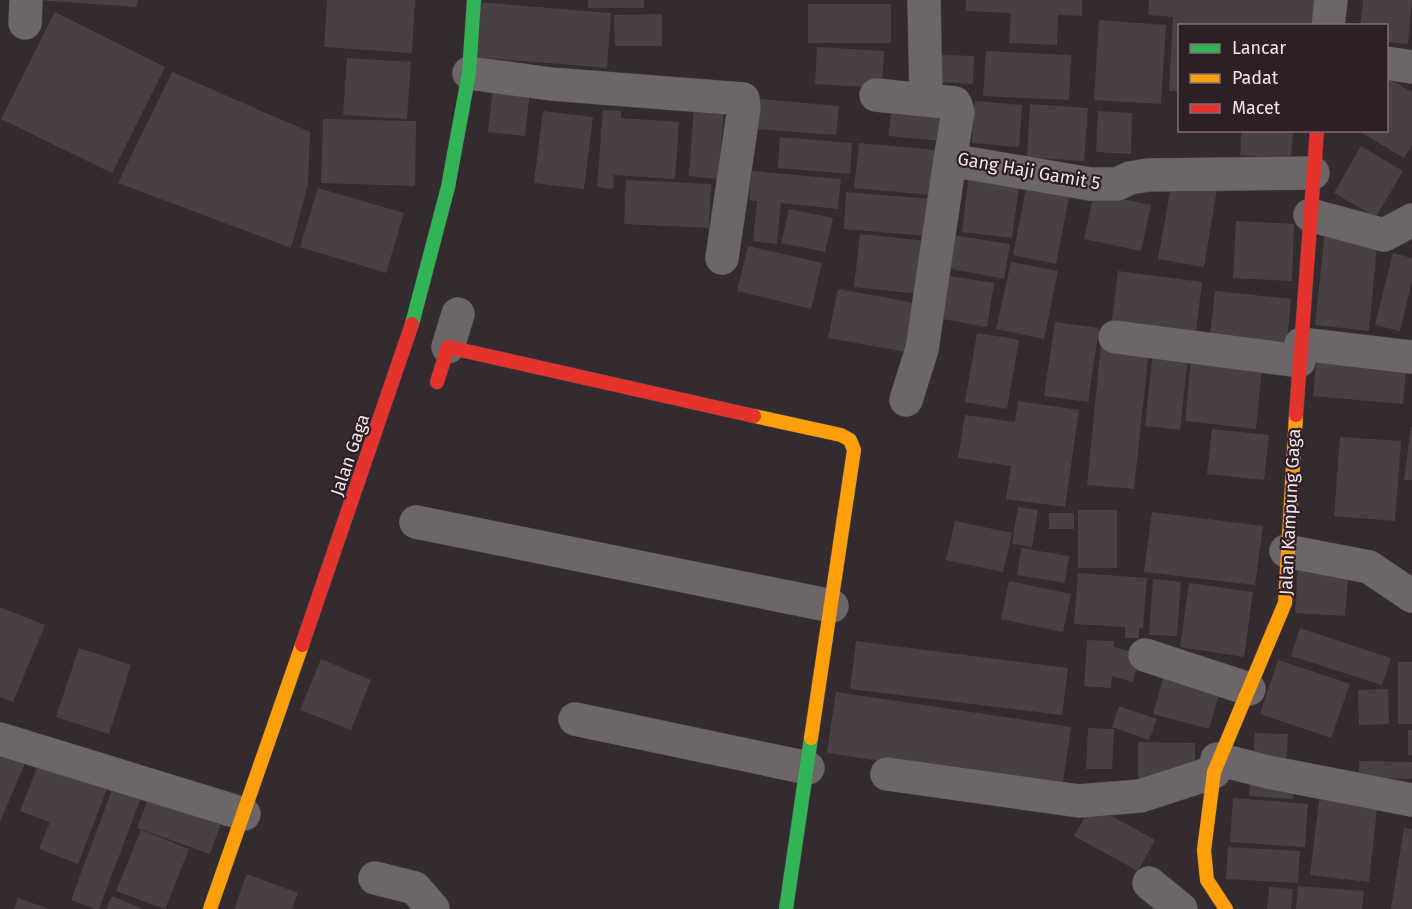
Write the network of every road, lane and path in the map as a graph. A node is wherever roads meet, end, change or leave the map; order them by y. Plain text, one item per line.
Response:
1 (474, 0) edge
2 (924, 0) edge
3 (1331, 0) edge
4 (1328, 24) edge
5 (1388, 63) edge
6 (1412, 67) edge
7 (469, 73) junction
8 (876, 96) dead end
9 (926, 99) junction
10 (1317, 132) edge
11 (950, 160) junction
12 (1313, 173) junction
13 (1310, 215) junction
14 (1412, 220) edge
15 (722, 258) dead end
16 (458, 314) dead end
17 (1115, 337) dead end
18 (448, 347) junction
19 (1300, 353) junction
20 (1412, 357) edge
21 (437, 382) dead end
22 (906, 400) dead end
23 (416, 522) dead end
24 (1286, 551) junction
25 (1412, 596) edge
26 (832, 606) junction
27 (1146, 655) dead end
28 (1249, 689) junction
29 (575, 718) dead end
30 (0, 739) edge
31 (1215, 765) junction
32 (808, 768) junction
33 (887, 774) dead end
34 (1412, 800) edge
35 (244, 814) junction
36 (375, 878) dead end
37 (1149, 883) dead end
38 (210, 909) edge
39 (433, 909) edge
40 (786, 909) edge
41 (1181, 909) edge
42 (1226, 909) edge

1 - 7 street, Jalan Gaga
2 - 9 street
3 - 4 street
5 - 6 street
7 - 15 street
7 - 35 street, Jalan Gaga
8 - 9 street, Gang Haji Gamit 5
9 - 11 street, Gang Haji Gamit 5
10 - 12 street, Jalan Kampung Gaga
11 - 12 street, Gang Haji Gamit 5
11 - 22 street
12 - 13 street, Jalan Kampung Gaga
13 - 14 street
13 - 19 street, Jalan Kampung Gaga
16 - 18 street
17 - 19 street
18 - 21 street
18 - 26 street
19 - 20 street
19 - 24 street, Jalan Kampung Gaga
23 - 26 street
24 - 25 street
24 - 28 street, Jalan Kampung Gaga
26 - 32 street
27 - 28 street
28 - 31 street, Jalan Kampung Gaga
29 - 32 street
30 - 35 street
31 - 33 street
31 - 34 street
31 - 42 street, Jalan Kampung Gaga
32 - 40 street
35 - 38 street, Jalan Gaga
36 - 39 street
37 - 41 street

